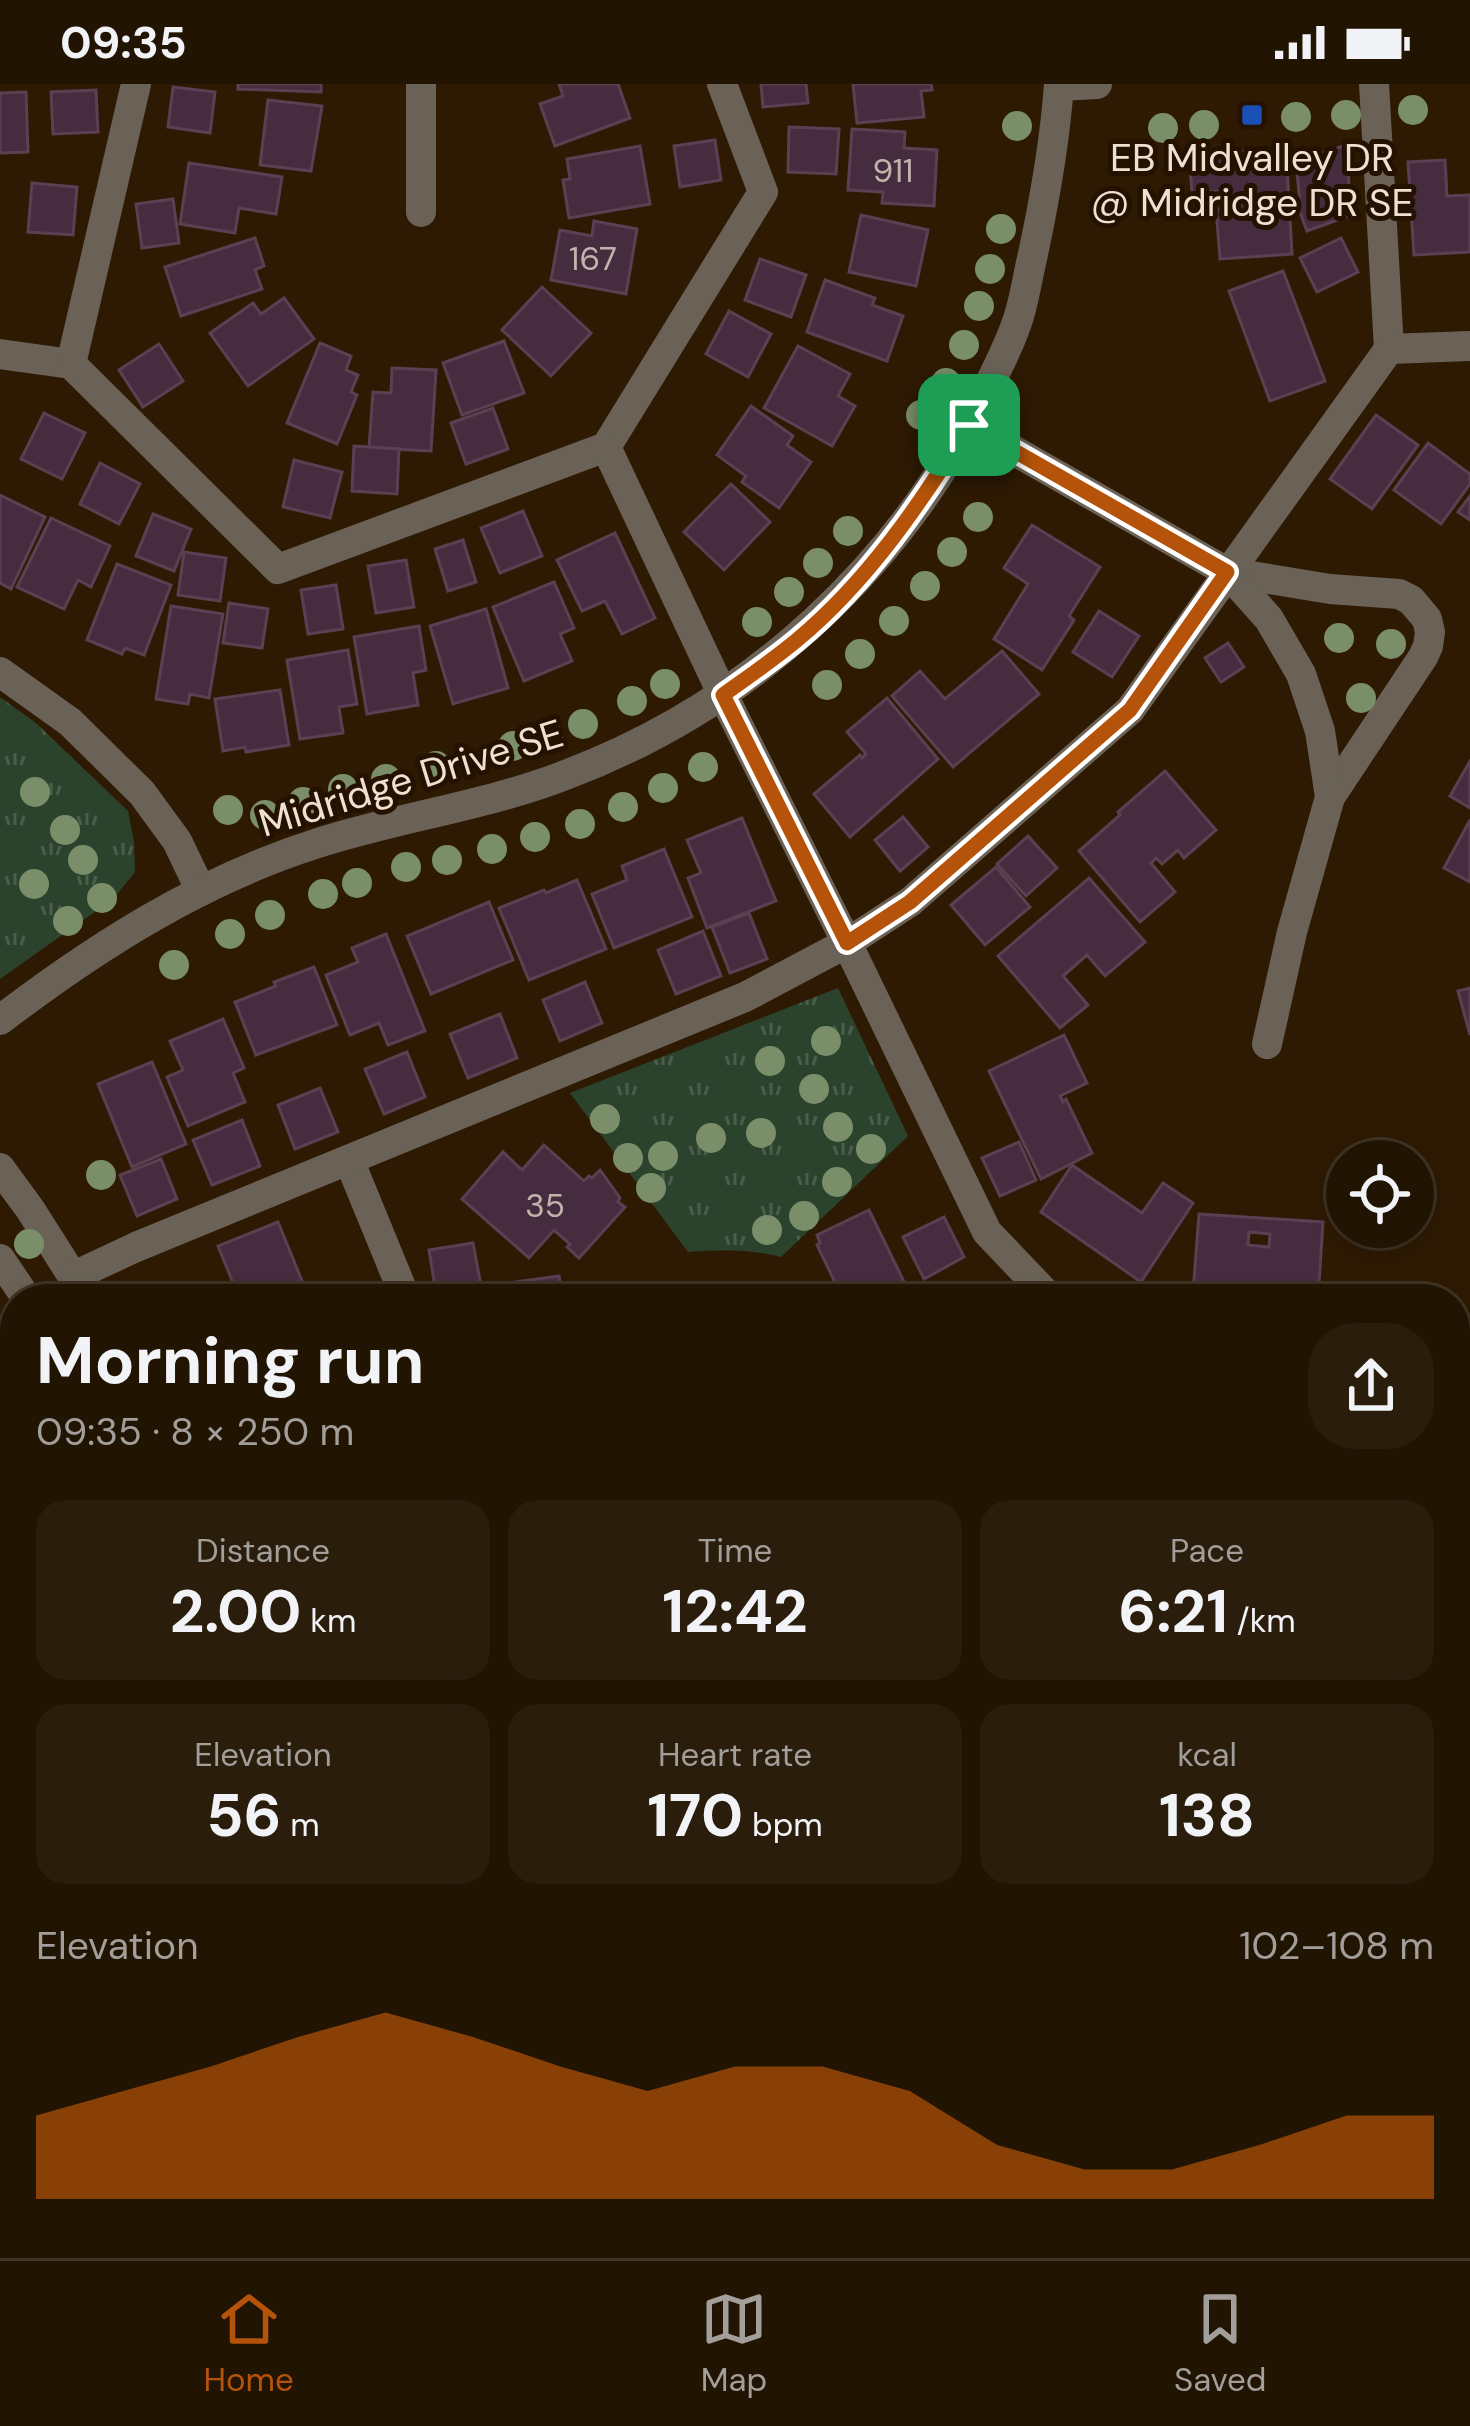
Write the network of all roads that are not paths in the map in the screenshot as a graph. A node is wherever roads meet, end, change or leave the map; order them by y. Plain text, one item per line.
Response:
1 (136, 84) edge
2 (421, 84) edge
3 (722, 84) edge
4 (1097, 84) edge
5 (1373, 84) edge
6 (1059, 85) edge
7 (422, 212) dead end
8 (1470, 346) edge
9 (1389, 349) junction
10 (0, 354) edge
11 (71, 364) junction
12 (969, 425) junction
13 (606, 447) junction
14 (1227, 572) junction
15 (0, 672) edge
16 (723, 695) junction
17 (1330, 796) junction
18 (201, 891) junction
19 (847, 943) junction
20 (0, 1021) edge
21 (1267, 1044) dead end
22 (349, 1160) junction
23 (0, 1168) edge
24 (0, 1259) edge
25 (17, 1284) edge
26 (78, 1284) edge
27 (84, 1284) edge
28 (400, 1284) edge
29 (1037, 1284) edge

1 - 11 street
2 - 7 street
3 - 13 street
4 - 6 street
5 - 9 street
6 - 12 street, Midridge Drive SE
8 - 9 street
9 - 14 street
10 - 11 street
11 - 13 street
12 - 14 street
12 - 16 street, Midridge Drive SE
13 - 16 street
14 - 17 street
14 - 17 street
14 - 19 street
15 - 18 street
16 - 18 street, Midridge Drive SE
16 - 19 street
17 - 21 street
18 - 20 street, Midridge Drive SE
19 - 22 street
19 - 29 street
22 - 27 street
22 - 28 street
23 - 26 street
24 - 25 street

